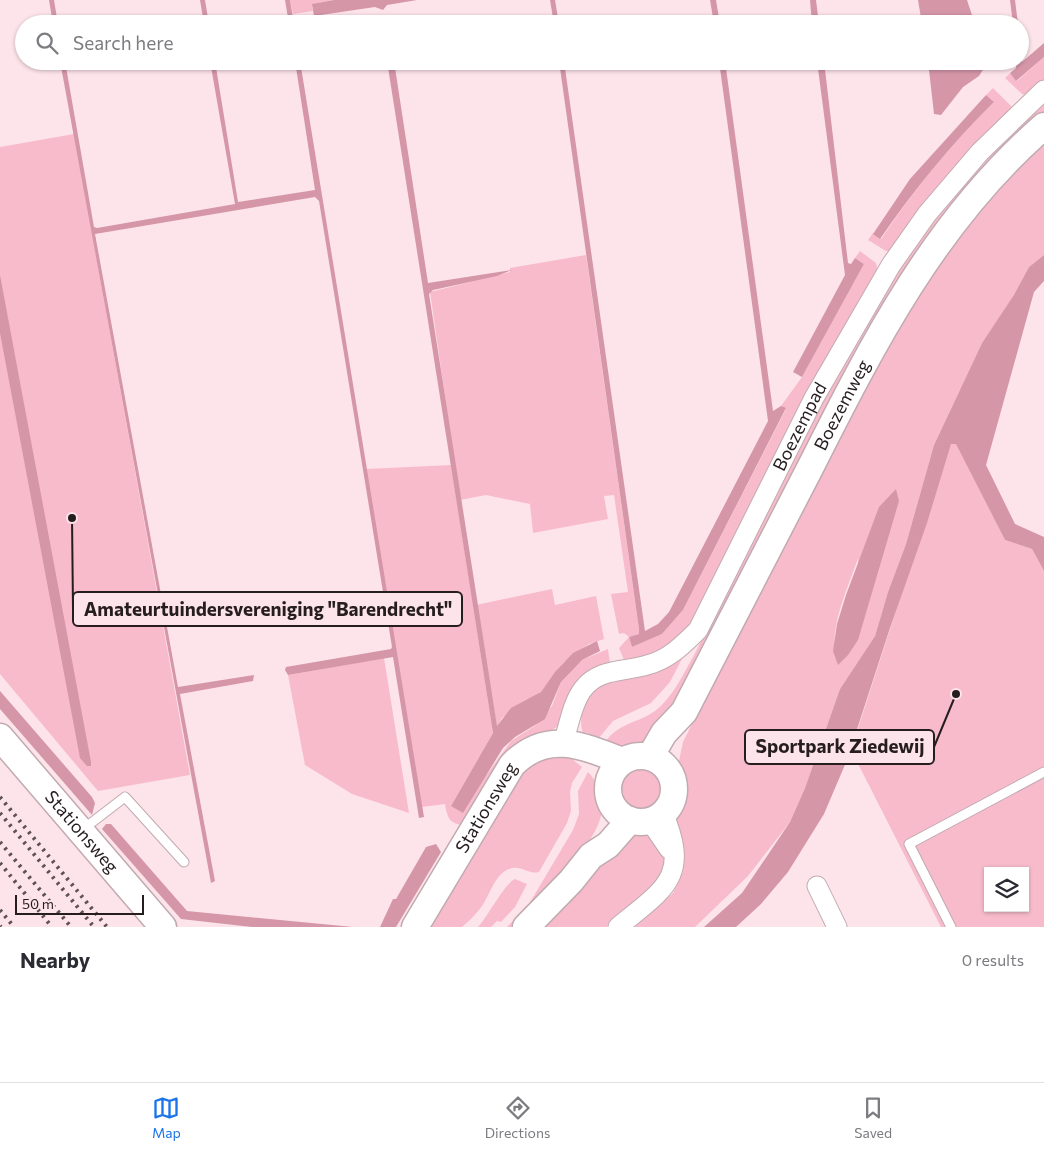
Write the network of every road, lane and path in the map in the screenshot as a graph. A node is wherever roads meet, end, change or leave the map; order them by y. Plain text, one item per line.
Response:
1 (1044, 90) edge
2 (1044, 126) edge
3 (0, 737) edge
4 (563, 743) junction
5 (659, 763) junction
6 (615, 771) junction
7 (1044, 772) edge
8 (639, 816) junction
9 (82, 830) junction
10 (184, 862) dead end
11 (817, 886) dead end
12 (163, 927) edge
13 (415, 927) edge
14 (526, 927) edge
15 (618, 927) edge
16 (838, 927) edge
17 (951, 927) edge

1 - 4 street, Boezempad
2 - 5 main road, Boezemweg
3 - 9 main road, Stationsweg
4 - 6 main road
4 - 13 main road, Stationsweg
5 - 6 main road
5 - 8 main road
6 - 8 main road
7 - 17 lane
8 - 14 main road
8 - 15 street
9 - 10 lane
9 - 12 main road, Stationsweg
11 - 16 street

